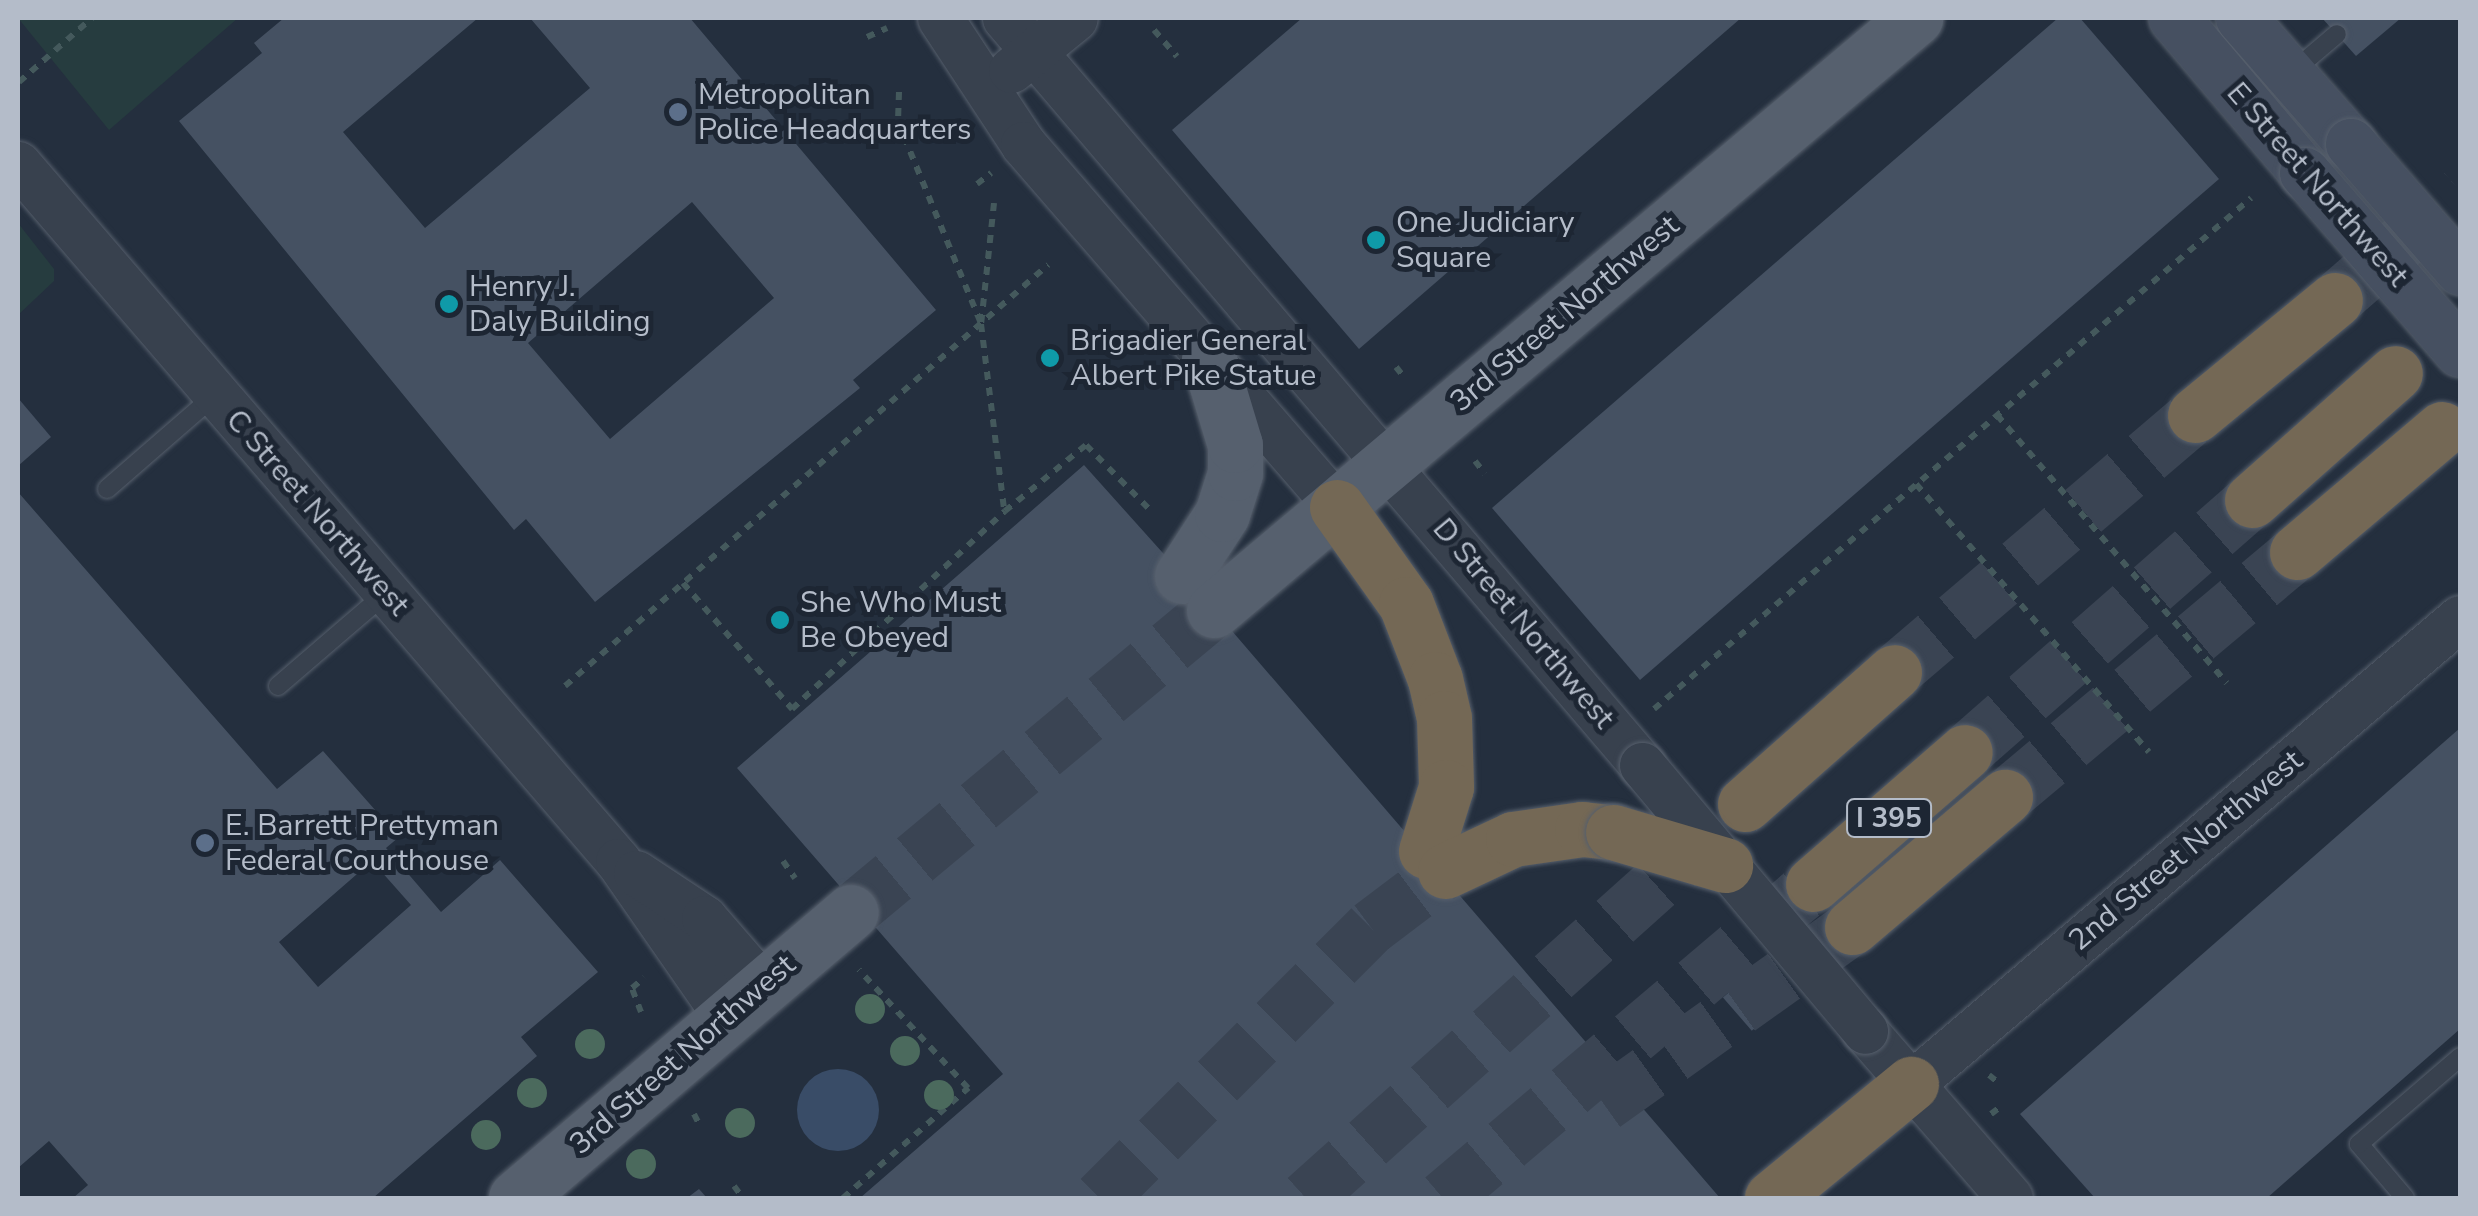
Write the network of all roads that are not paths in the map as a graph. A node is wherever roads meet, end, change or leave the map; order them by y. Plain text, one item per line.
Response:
1 (940, 18) edge
2 (1075, 18) edge
3 (1915, 18) edge
4 (2174, 18) edge
5 (2241, 18) edge
6 (2337, 34) dead end
7 (1019, 35) edge
8 (2290, 74) junction
9 (986, 90) junction
10 (18, 164) edge
11 (2460, 270) edge
12 (2334, 300) tunnel mouth
13 (2460, 352) edge
14 (1209, 359) junction
15 (2394, 374) dead end
16 (215, 394) junction
17 (2195, 415) tunnel mouth
18 (2442, 429) dead end
19 (1388, 464) junction
20 (107, 489) dead end
21 (2252, 500) tunnel mouth
22 (1337, 507) junction
23 (2297, 552) tunnel mouth
24 (386, 594) junction
25 (2460, 618) edge
26 (1894, 672) tunnel mouth
27 (278, 686) dead end
28 (1964, 752) tunnel mouth
29 (2005, 797) tunnel mouth
30 (1746, 804) tunnel mouth
31 (1724, 865) junction
32 (1813, 884) tunnel mouth
33 (852, 912) tunnel mouth
34 (1852, 927) tunnel mouth
35 (743, 1000) junction
36 (2460, 1057) edge
37 (1911, 1084) junction
38 (516, 1198) edge
39 (1772, 1198) edge
40 (2010, 1198) edge
41 (2405, 1198) edge

1 - 9 street
2 - 7 street
3 - 19 main road, 3rd Street Northwest
4 - 13 main road, E Street Northwest, bridge
5 - 8 main road, E Street Northwest
6 - 8 lane
7 - 9 street
7 - 19 street, D Street Northwest
8 - 11 main road, E Street Northwest, bridge
9 - 14 street
10 - 16 street, C Street Northwest
12 - 17 highway
14 - 22 street
14 - 22 main road, 3rd Street Northwest
15 - 21 highway
16 - 20 lane
16 - 24 street, C Street Northwest
18 - 23 highway
19 - 22 main road, 3rd Street Northwest
19 - 31 street, D Street Northwest, bridge
22 - 31 highway, bridge
24 - 27 lane
24 - 35 street, C Street Northwest
25 - 37 street, 2nd Street Northwest
26 - 30 highway
28 - 32 highway, I 395
29 - 34 highway
31 - 37 street, D Street Northwest, bridge
33 - 35 main road, 3rd Street Northwest
35 - 38 main road, 3rd Street Northwest
36 - 41 lane
37 - 39 highway
37 - 40 street, D Street Northwest

